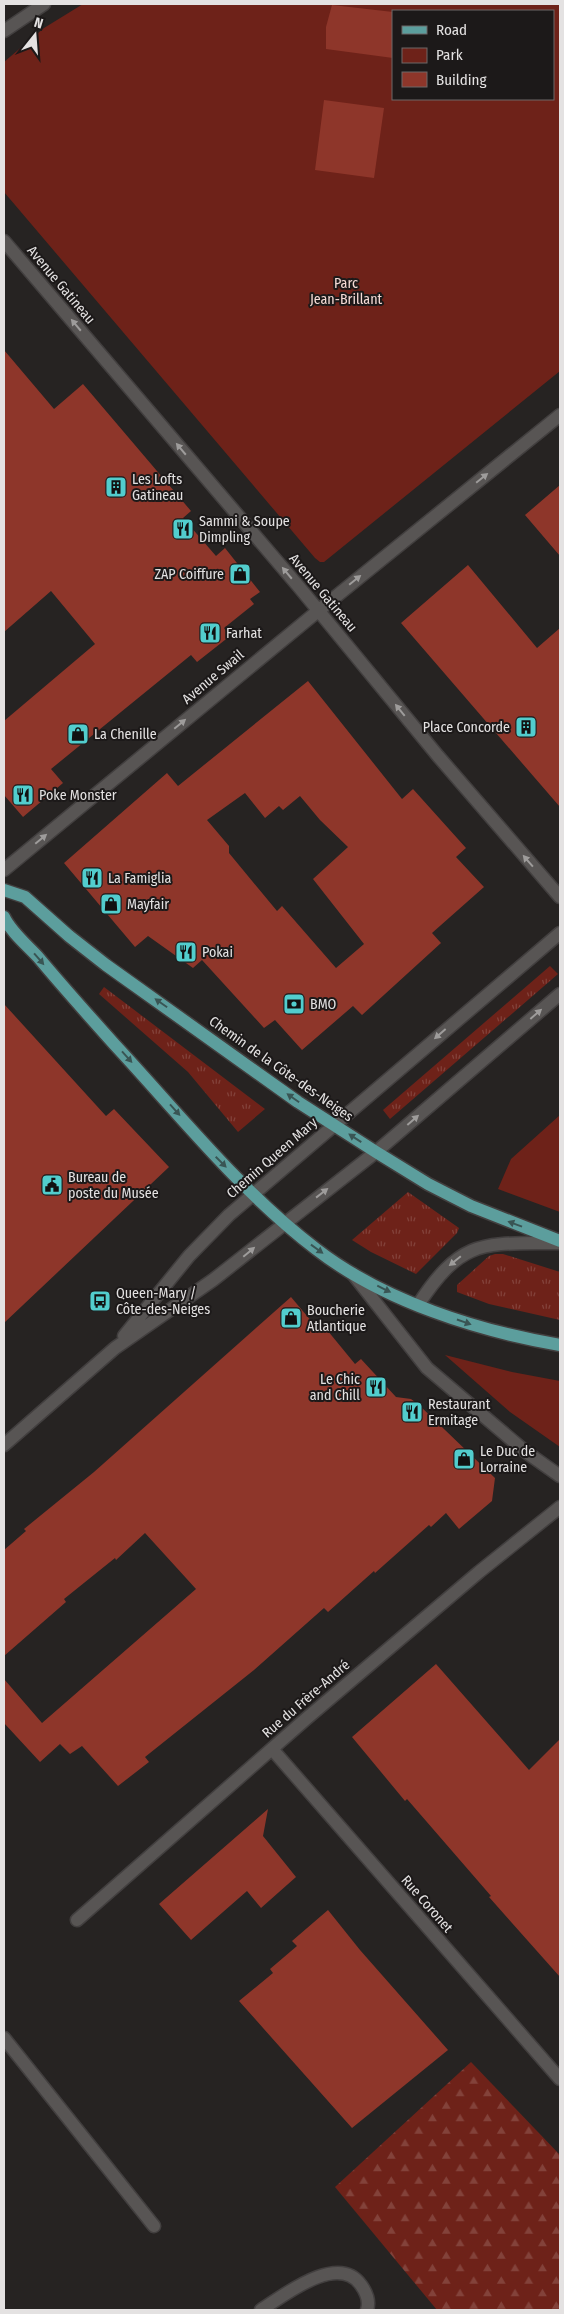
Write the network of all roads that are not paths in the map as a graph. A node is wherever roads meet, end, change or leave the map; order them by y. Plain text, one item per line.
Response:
1 (44, 4) edge
2 (4, 32) edge
3 (4, 241) edge
4 (560, 415) edge
5 (318, 611) junction
6 (4, 870) edge
7 (4, 890) edge
8 (560, 897) edge
9 (4, 917) edge
10 (560, 933) edge
11 (560, 994) edge
12 (333, 1125) junction
13 (376, 1152) junction
14 (254, 1195) junction
15 (284, 1223) junction
16 (560, 1242) edge
17 (351, 1272) junction
18 (418, 1305) junction
19 (560, 1346) edge
20 (115, 1348) junction
21 (4, 1445) edge
22 (560, 1476) edge
23 (560, 1507) edge
24 (272, 1749) junction
25 (77, 1920) dead end
26 (4, 2038) edge
27 (560, 2079) edge
28 (154, 2226) dead end
29 (261, 2310) edge
30 (367, 2310) edge

1 - 2 street
5 -> 3 street, Avenue Gatineau
5 -> 4 street, Avenue Swail
6 -> 5 street, Avenue Swail
8 -> 5 street, Avenue Gatineau
12 -> 7 main road, Chemin de la Côte-des-Neiges
9 -> 14 main road
10 -> 12 street, Chemin Queen Mary
13 -> 11 street, Chemin Queen Mary
13 -> 12 main road, Chemin de la Côte-des-Neiges
12 - 14 street, Chemin Queen Mary
15 -> 13 street, Chemin Queen Mary
16 -> 13 main road, Chemin de la Côte-des-Neiges
14 - 15 main road
14 - 20 street, Chemin Queen Mary
15 -> 17 main road
20 -> 15 street, Chemin Queen Mary
16 -> 18 street, Chemin de la Côte-des-Neiges
17 -> 18 main road
17 - 22 street
18 -> 19 main road
20 - 21 street, Chemin Queen Mary
23 - 24 street, Rue du Frère-André
24 - 25 street, Rue du Frère-André
24 - 27 street, Rue Coronet
26 - 28 street
29 - 30 street

